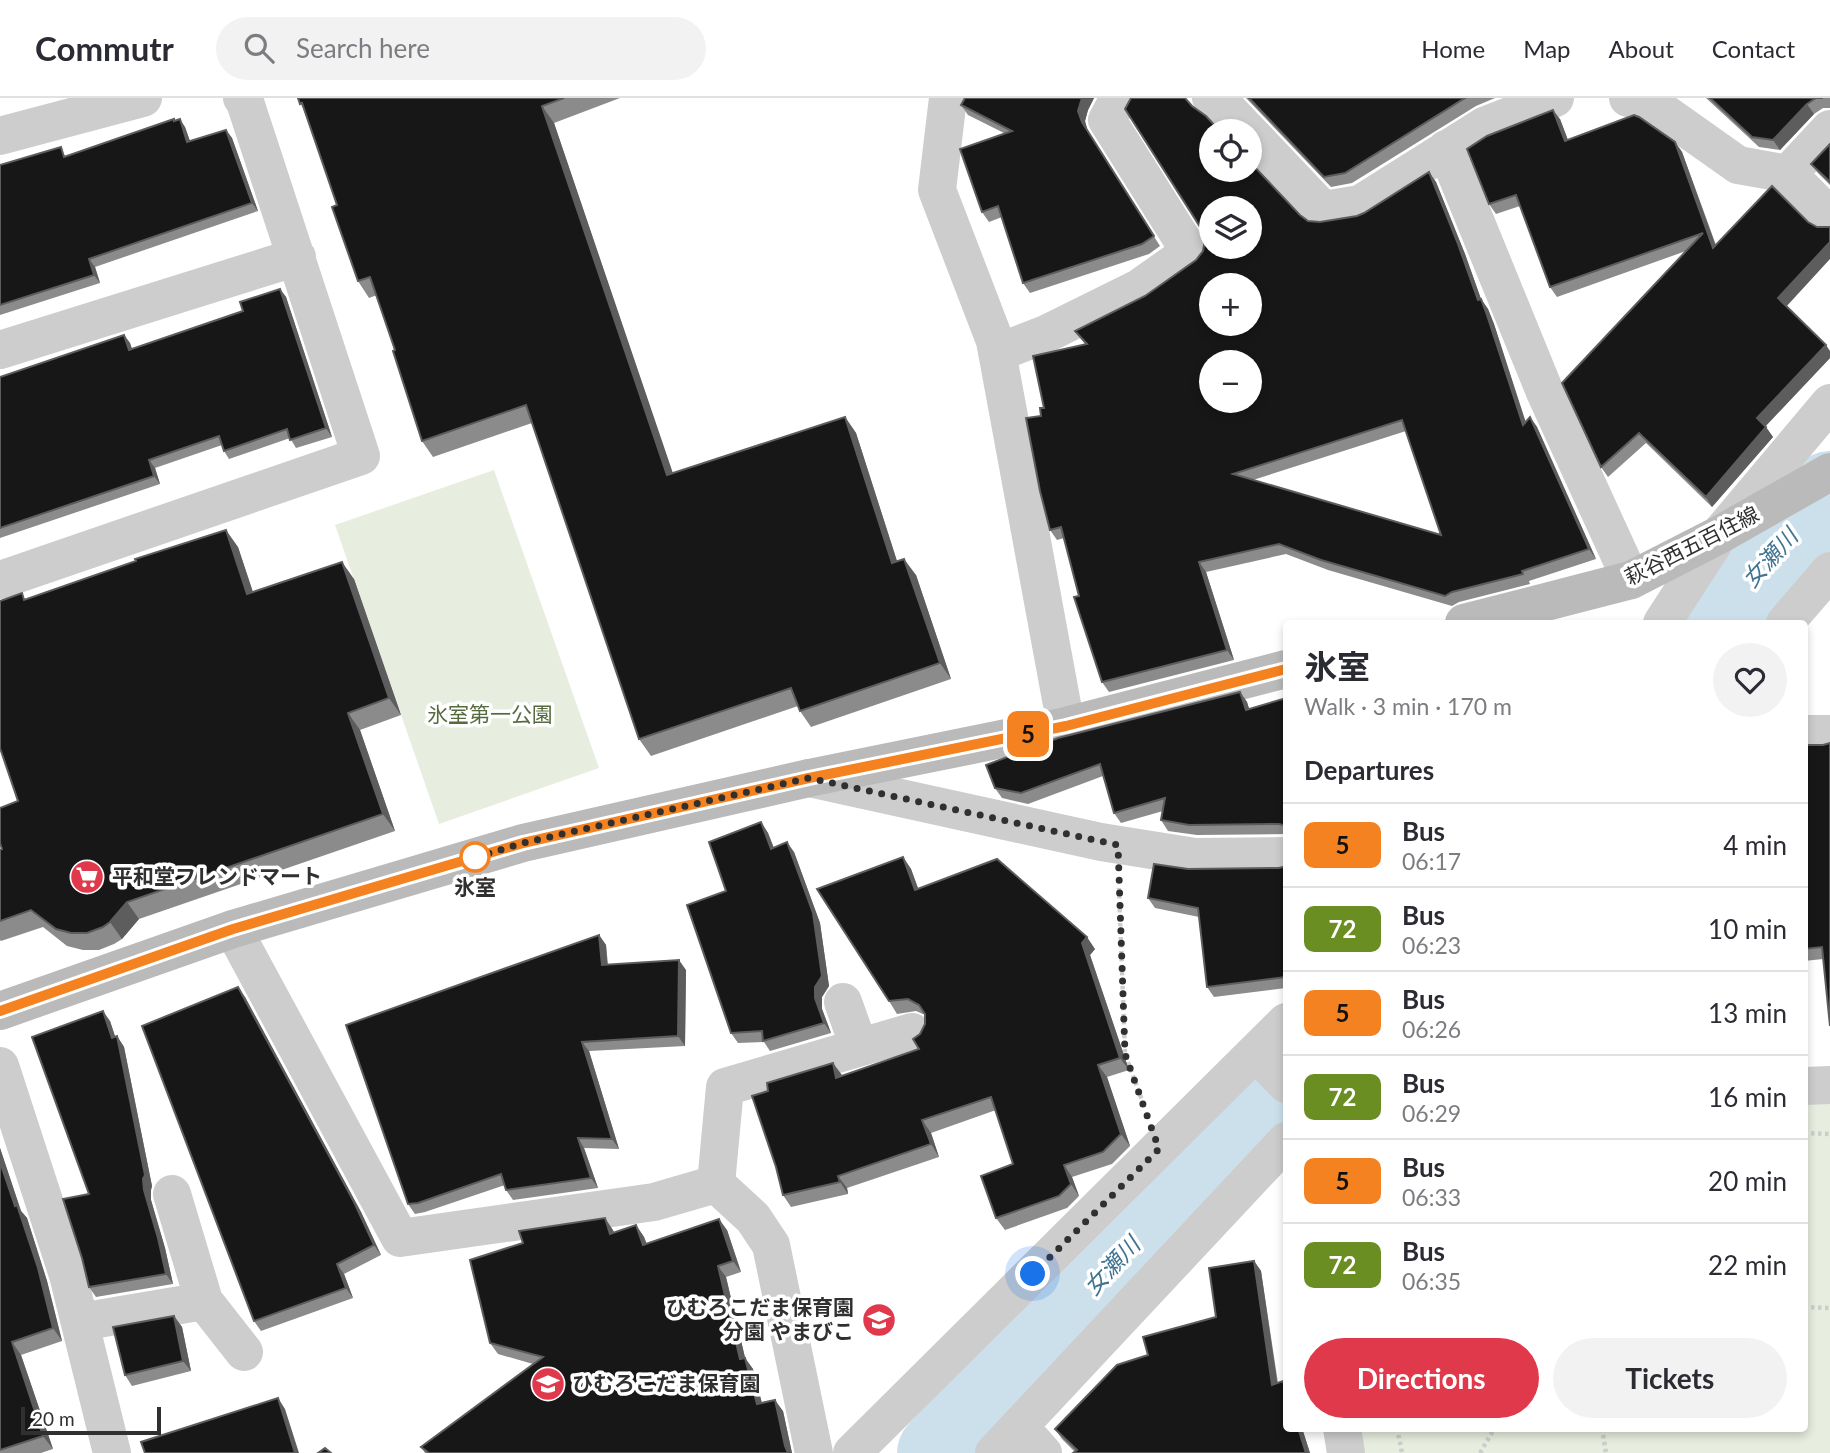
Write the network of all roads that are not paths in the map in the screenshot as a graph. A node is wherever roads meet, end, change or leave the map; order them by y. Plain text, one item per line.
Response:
1 (144, 98) edge
2 (242, 98) edge
3 (947, 98) edge
4 (1119, 98) edge
5 (1211, 98) edge
6 (1555, 98) edge
7 (1643, 101) edge
8 (1237, 119) edge
9 (1830, 129) edge
10 (0, 136) edge
11 (1262, 146) edge
12 (1446, 149) junction
13 (1788, 174) junction
14 (1830, 216) edge
15 (297, 257) junction
16 (0, 350) edge
17 (997, 353) junction
18 (1830, 403) edge
19 (1830, 472) edge
20 (1719, 535) junction
21 (1830, 571) edge
22 (0, 580) edge
23 (1631, 580) junction
24 (1476, 620) edge
25 (1664, 620) edge
26 (1788, 620) edge
27 (1283, 670) edge
28 (1066, 726) junction
29 (1808, 734) edge
30 (1830, 734) edge
31 (809, 778) junction
32 (1283, 856) edge
33 (233, 929) junction
34 (843, 1002) dead end
35 (0, 1011) edge
36 (1283, 1025) edge
37 (912, 1032) dead end
38 (859, 1047) junction
39 (1256, 1053) junction
40 (0, 1066) edge
41 (1283, 1081) edge
42 (1830, 1085) edge
43 (1808, 1086) edge
44 (1283, 1144) edge
45 (716, 1184) junction
46 (172, 1194) dead end
47 (204, 1301) junction
48 (80, 1322) junction
49 (244, 1352) dead end
50 (1343, 1432) edge
51 (1018, 1444) edge
52 (112, 1453) edge
53 (814, 1453) edge
54 (852, 1453) edge
55 (1346, 1453) edge

1 - 10 street
2 - 15 street
3 - 17 street
4 - 17 street
5 - 8 street
6 - 12 street
7 - 13 street
9 - 13 street
11 - 12 street
12 - 23 street
13 - 14 street
15 - 16 street
15 - 22 street
17 - 28 street
18 - 20 street
19 - 20 main road, 萩谷西五百住線
20 - 23 main road, 萩谷西五百住線
20 - 25 street
21 - 26 street
23 - 24 main road, 萩谷西五百住線
27 - 28 main road
28 - 31 main road
29 - 30 street
31 - 32 street
31 - 33 main road
33 - 35 main road
33 - 45 street
34 - 38 street
36 - 39 street
37 - 38 street
38 - 45 street
39 - 41 street
39 - 54 street
40 - 48 street
42 - 43 street
44 - 51 street
45 - 53 street
46 - 47 street
47 - 48 street
47 - 49 street
48 - 52 street
50 - 55 street

